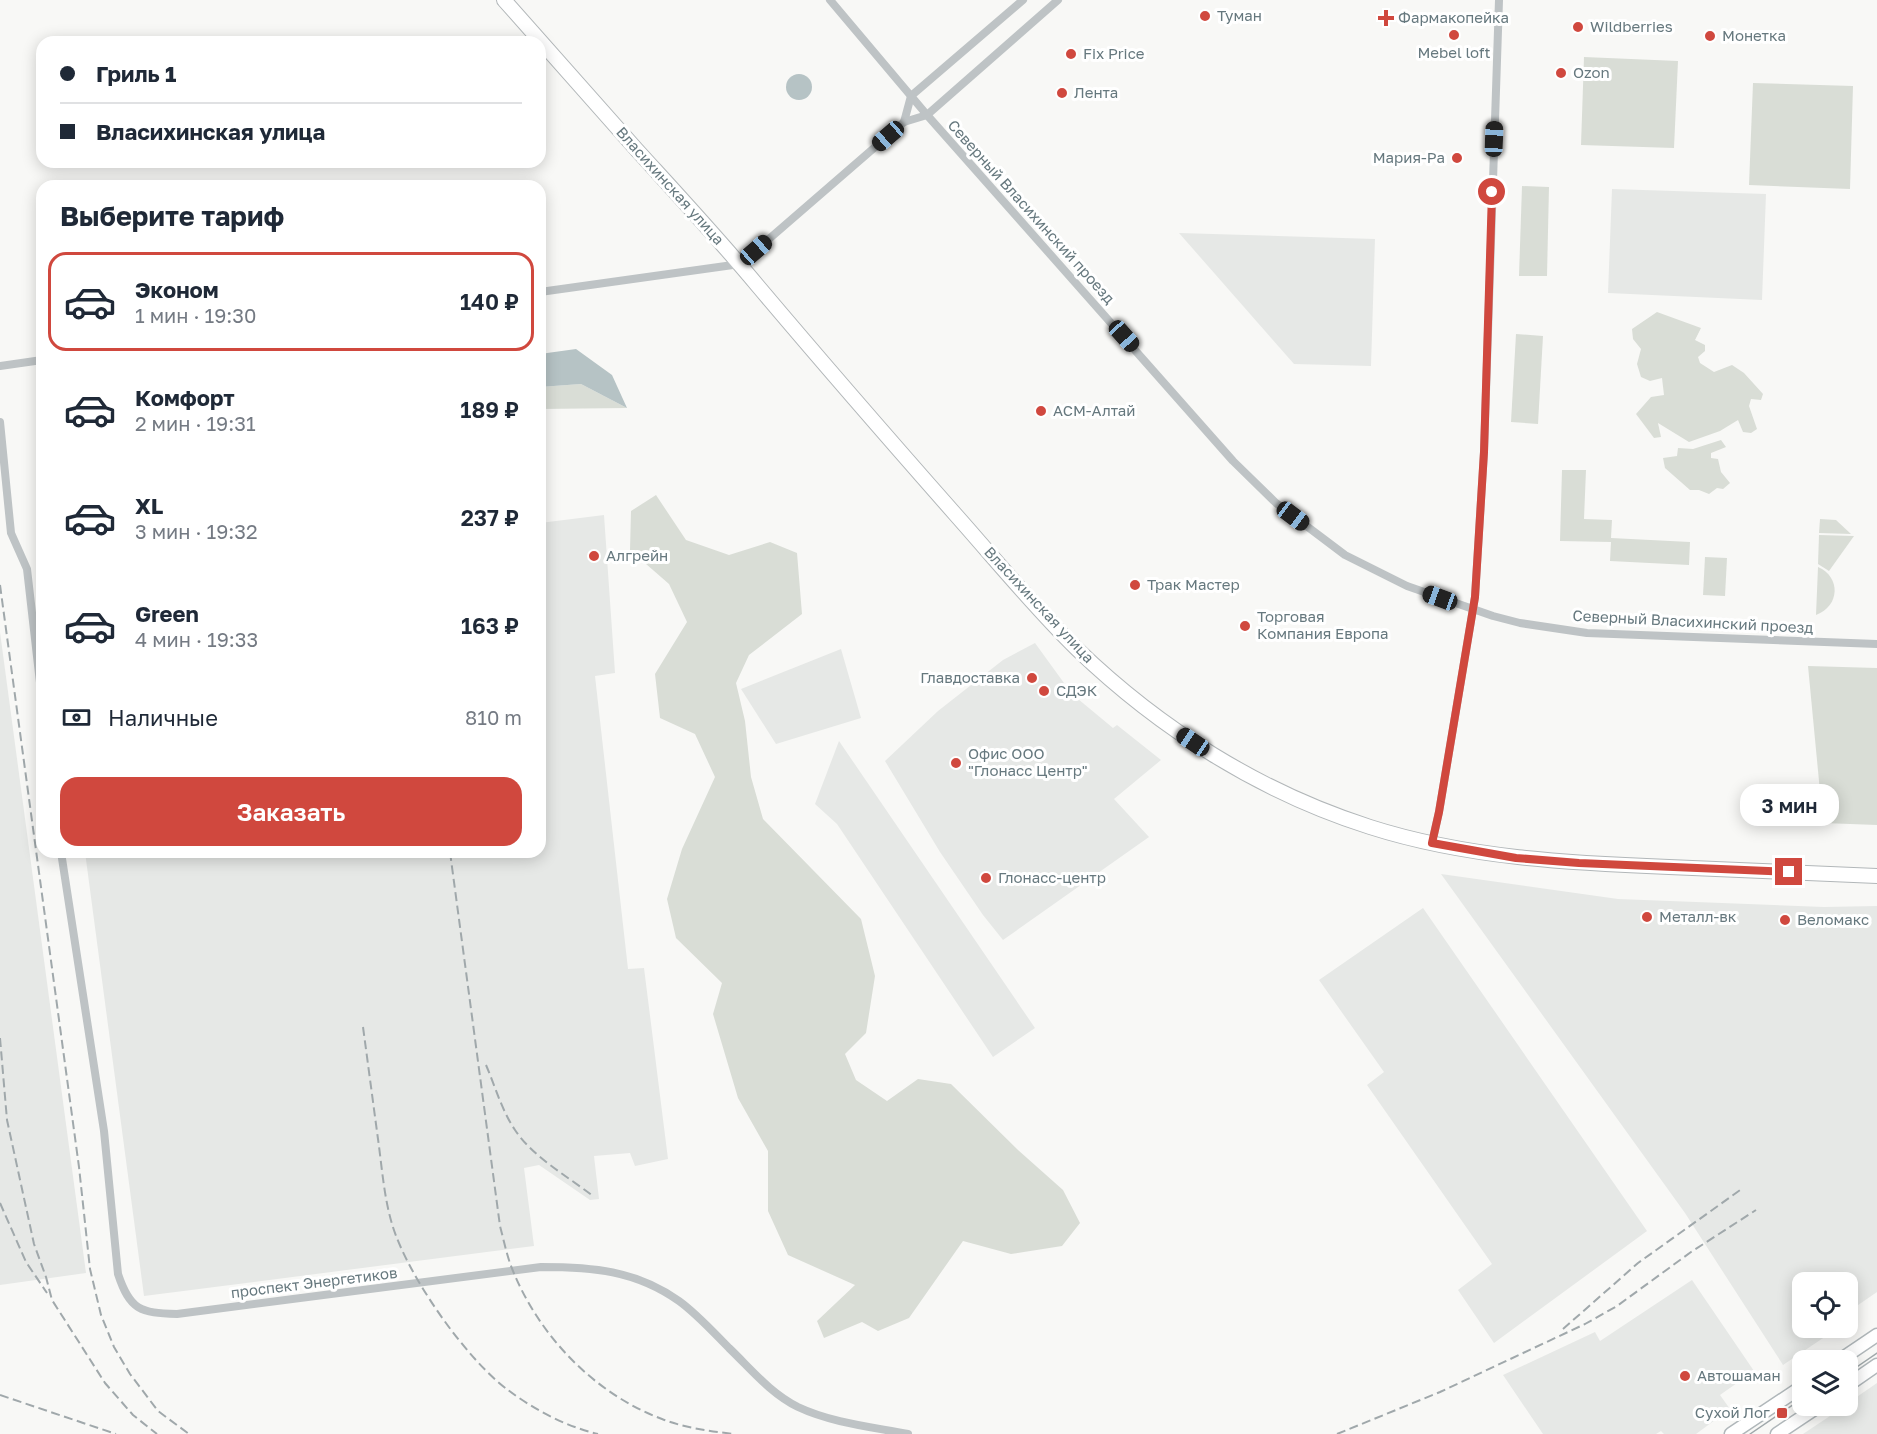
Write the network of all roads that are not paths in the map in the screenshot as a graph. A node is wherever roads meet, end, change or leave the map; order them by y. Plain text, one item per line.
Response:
1 (504, 0) edge
2 (830, 0) edge
3 (1023, 0) edge
4 (1058, 0) edge
5 (1499, 0) edge
6 (536, 36) edge
7 (546, 47) edge
8 (911, 96) junction
9 (927, 115) junction
10 (904, 122) junction
11 (740, 264) junction
12 (546, 291) edge
13 (36, 361) edge
14 (0, 366) edge
15 (0, 422) edge
16 (1474, 609) junction
17 (1877, 644) edge
18 (36, 648) edge
19 (1432, 843) junction
20 (62, 858) edge
21 (1877, 876) edge
22 (1877, 1335) edge
23 (1855, 1350) edge
24 (1877, 1365) edge
25 (1858, 1378) edge
26 (1792, 1393) edge
27 (1804, 1416) edge
28 (908, 1434) edge
29 (1731, 1434) edge
30 (1777, 1434) edge

1 - 6 highway, Власихинская улица
2 - 8 street, Северный Власихинский проезд
3 - 8 street
4 - 9 street
5 - 16 street
7 - 11 highway, Власихинская улица
8 - 9 street, Северный Власихинский проезд
8 - 10 street
9 - 10 street
9 - 16 street, Северный Власихинский проезд
10 - 11 street
11 - 12 street
11 - 19 highway, Власихинская улица
13 - 14 street
15 - 18 street
16 - 17 street, Северный Власихинский проезд
16 - 19 street
19 - 21 highway, Власихинская улица
20 - 28 street, проспект Энергетиков
22 - 23 main road
24 - 25 main road
26 - 29 main road
27 - 30 main road

